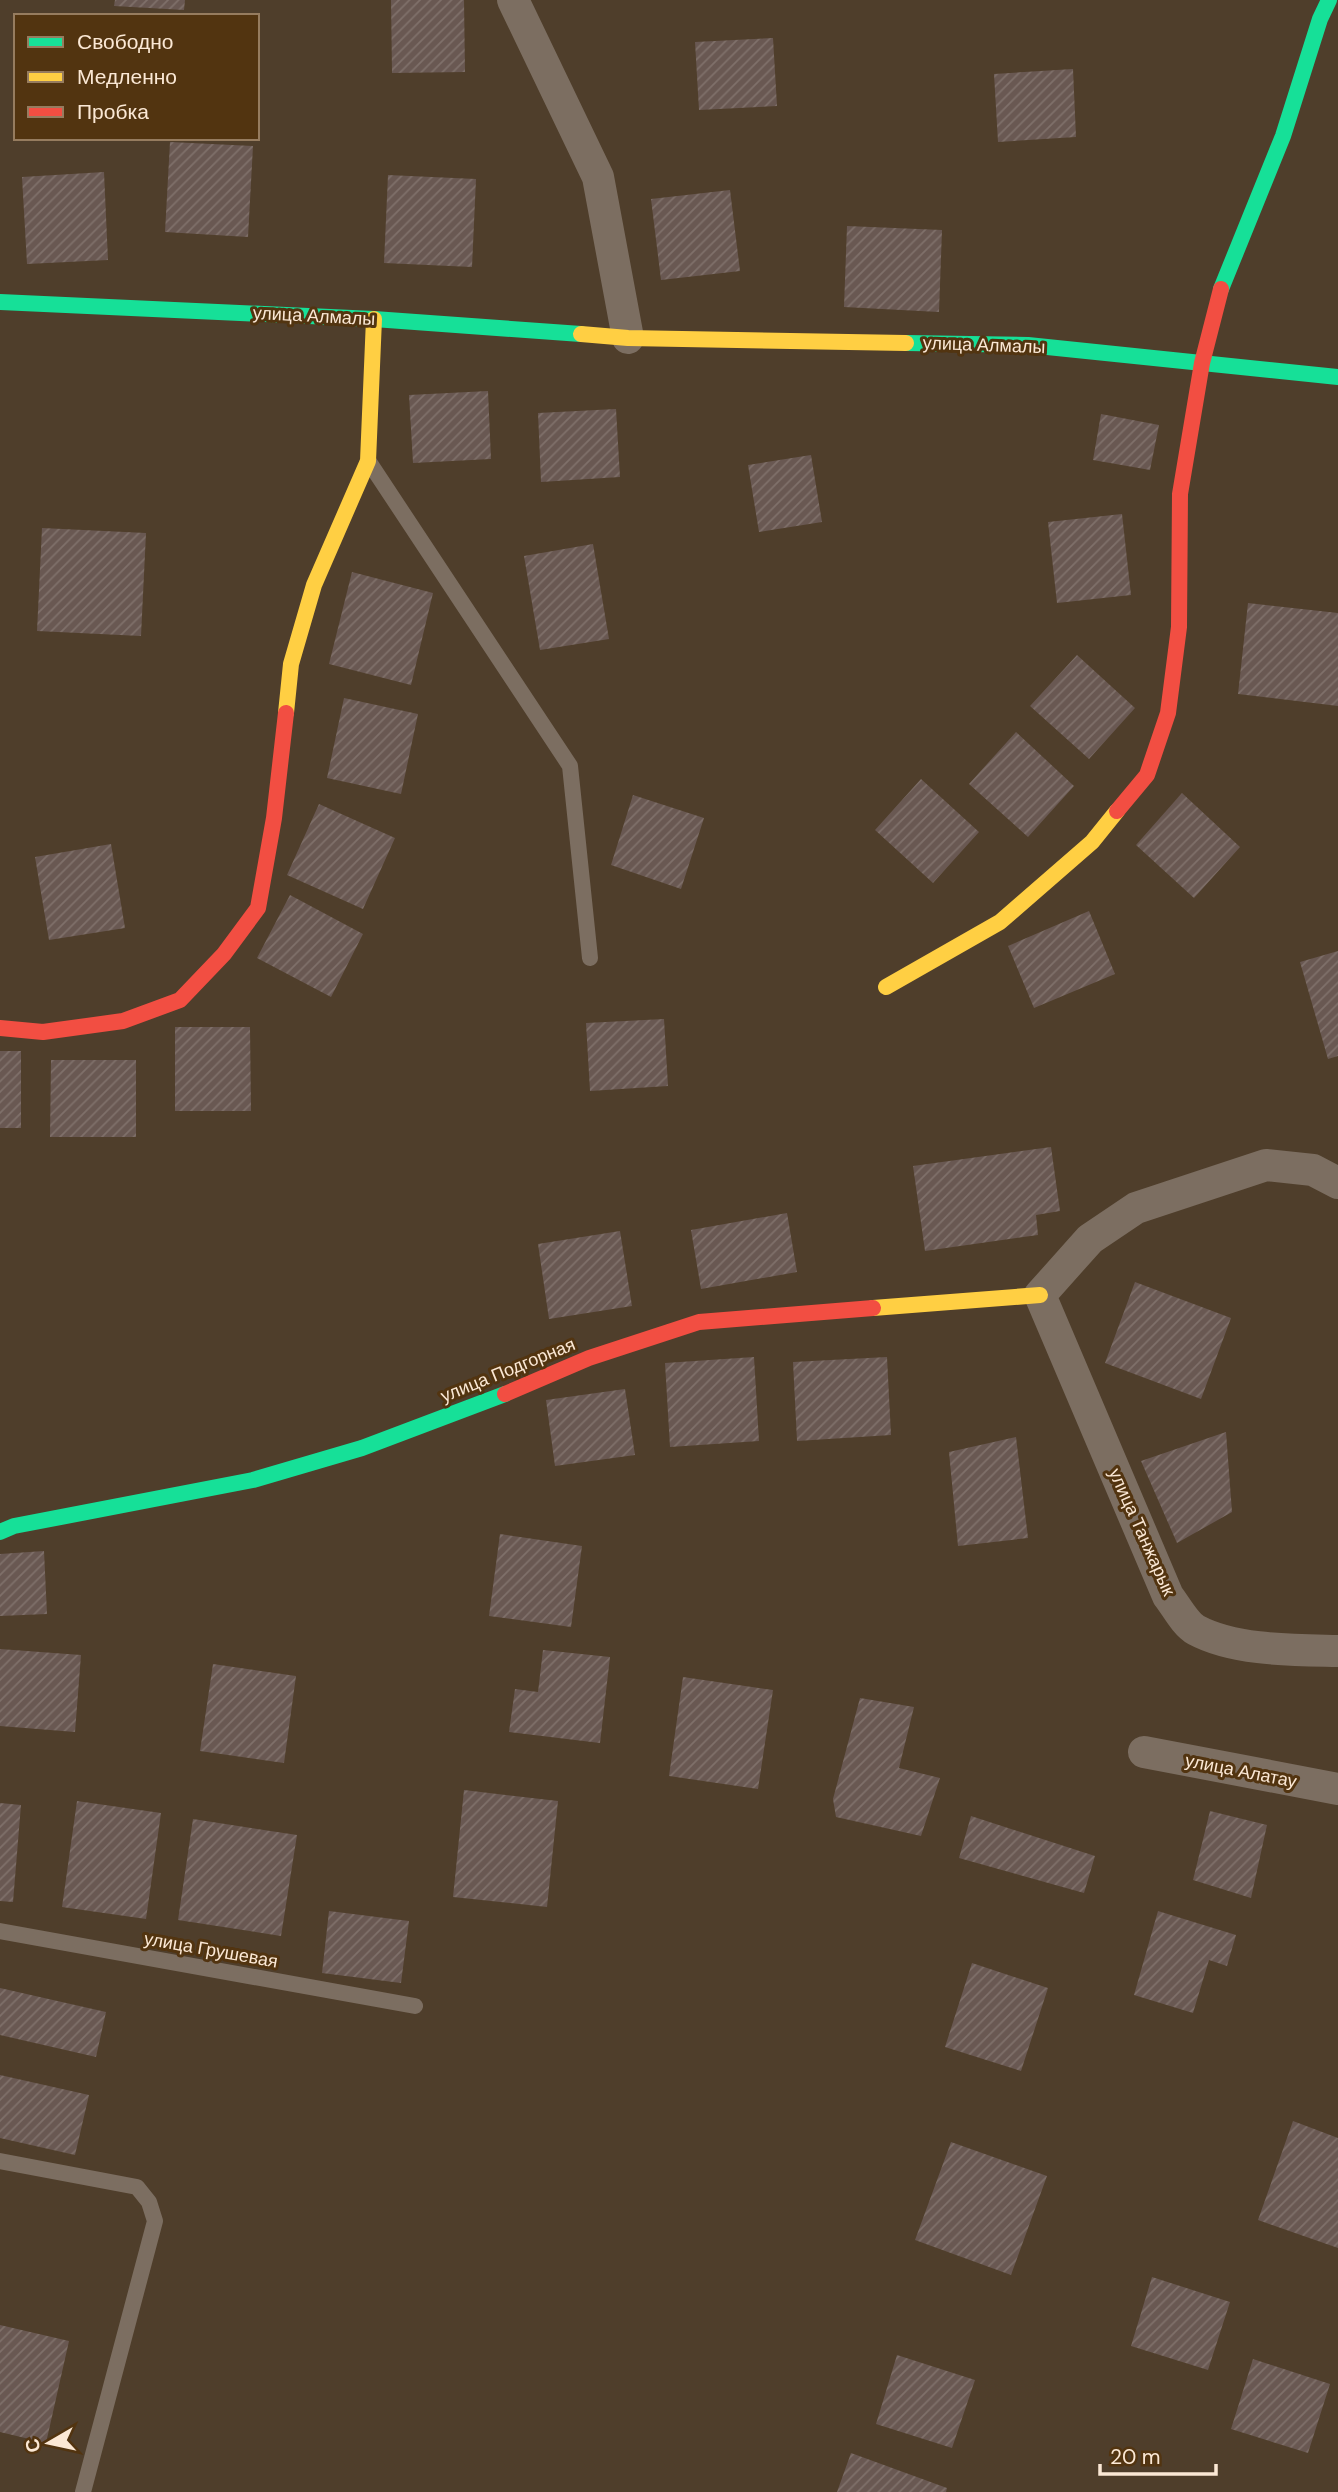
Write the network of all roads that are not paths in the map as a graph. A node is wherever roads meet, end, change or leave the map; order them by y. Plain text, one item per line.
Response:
1 (513, 0) edge
2 (1329, 0) edge
3 (0, 302) edge
4 (374, 319) junction
5 (628, 338) junction
6 (1202, 363) junction
7 (1338, 377) edge
8 (368, 461) junction
9 (590, 958) dead end
10 (886, 987) dead end
11 (0, 1028) edge
12 (1338, 1183) edge
13 (1040, 1295) junction
14 (0, 1532) edge
15 (1338, 1651) edge
16 (1144, 1752) dead end
17 (1338, 1789) edge
18 (0, 1931) edge
19 (415, 2006) dead end
20 (0, 2161) edge
21 (83, 2492) edge

1 - 5 street
2 - 6 street
3 - 4 street, улица Алмалы
4 - 5 street, улица Алмалы
4 - 8 street
5 - 6 street, улица Алмалы
6 - 7 street, улица Алмалы
6 - 10 street
8 - 9 lane
8 - 11 street
12 - 13 street
13 - 14 street, улица Подгорная
13 - 15 street, улица Танжарык
16 - 17 street, улица Алатау
18 - 19 lane, улица Грушевая
20 - 21 lane

